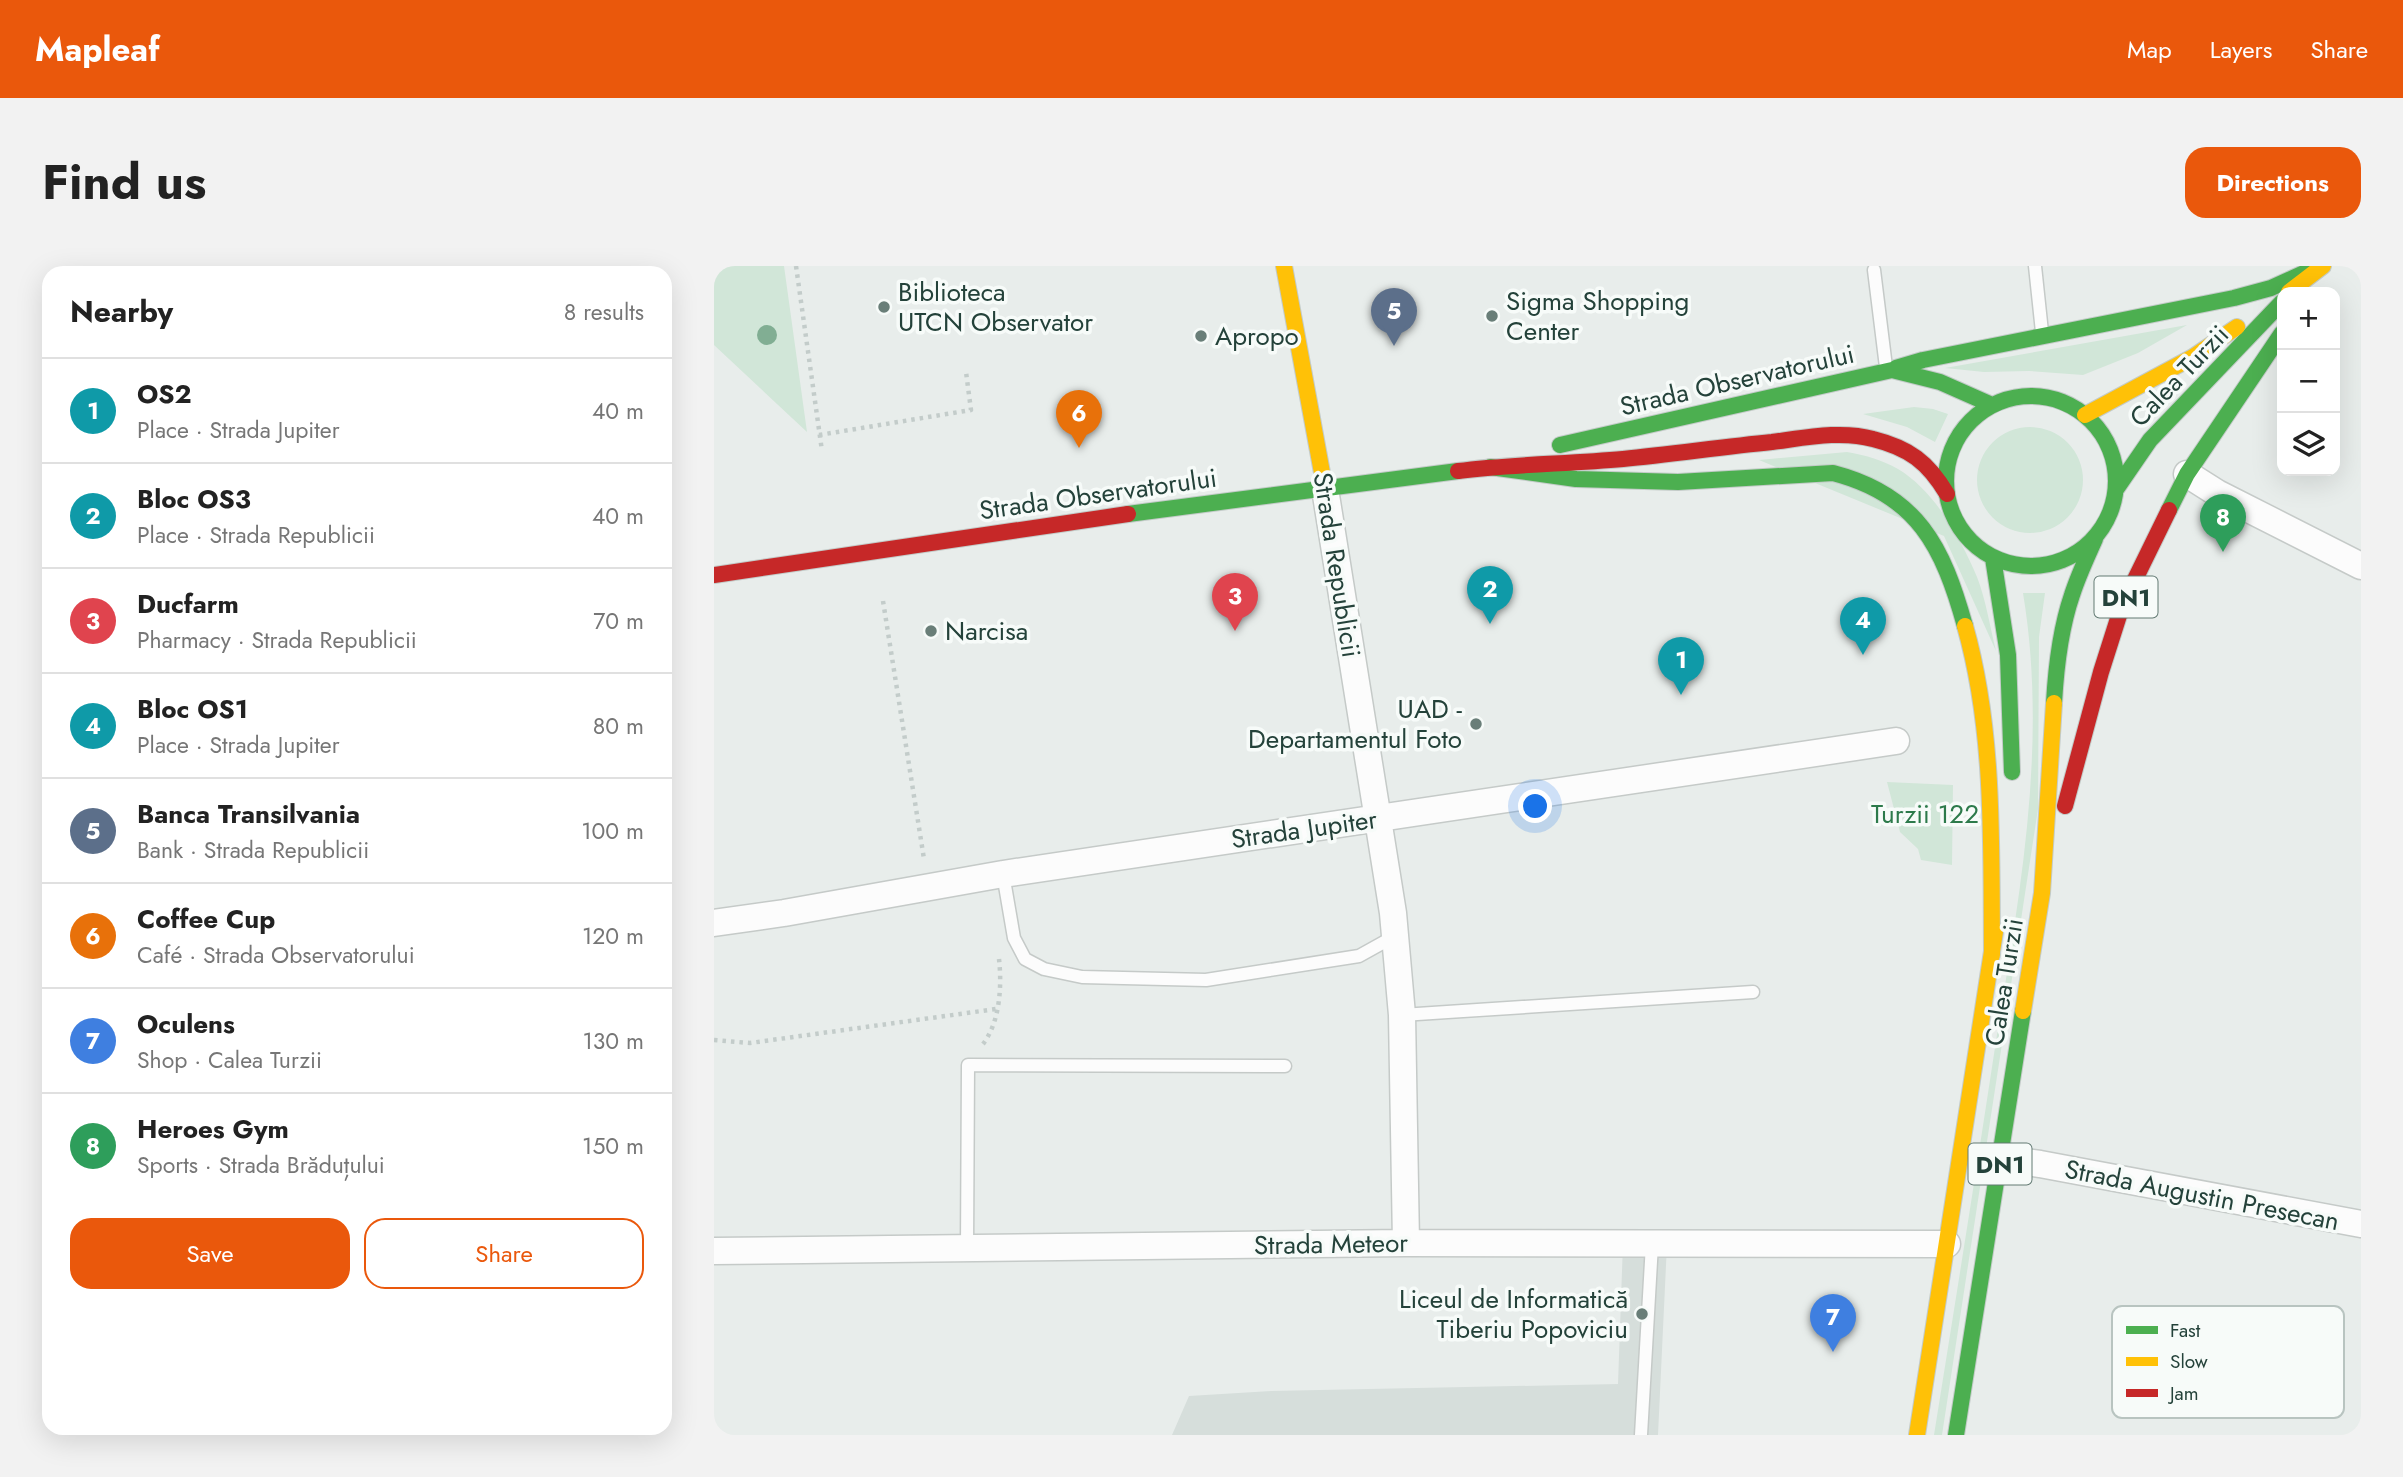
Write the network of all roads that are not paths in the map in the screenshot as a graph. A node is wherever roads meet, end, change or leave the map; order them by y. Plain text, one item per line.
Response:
1 (1284, 266) edge
2 (2035, 266) edge
3 (2323, 266) edge
4 (1874, 270) dead end
5 (2301, 287) edge
6 (2277, 303) edge
7 (2277, 305) edge
8 (2042, 336) junction
9 (2277, 340) edge
10 (1889, 370) junction
11 (1992, 405) junction
12 (2085, 415) junction
13 (1490, 467) junction
14 (2187, 474) junction
15 (2117, 488) junction
16 (1325, 489) junction
17 (1947, 494) junction
18 (2095, 539) junction
19 (1993, 558) junction
20 (2361, 566) edge
21 (714, 575) edge
22 (1896, 741) dead end
23 (2012, 786) dead end
24 (1378, 818) junction
25 (2008, 831) dead end
26 (1003, 874) junction
27 (2042, 892) junction
28 (714, 923) edge
29 (1395, 936) junction
30 (1992, 956) junction
31 (1753, 992) dead end
32 (1402, 1015) junction
33 (1285, 1066) dead end
34 (2001, 1159) junction
35 (2361, 1224) edge
36 (1406, 1243) junction
37 (1652, 1244) junction
38 (1947, 1244) junction
39 (967, 1248) junction
40 (714, 1251) edge
41 (1641, 1435) edge
42 (1917, 1435) edge
43 (1956, 1435) edge

1 - 16 main road, Strada Republicii
2 - 8 lane
3 - 5 main road
3 - 8 main road
4 - 10 lane
6 - 12 main road, Calea Turzii / DN1
7 - 15 main road, Calea Turzii / DN1
8 - 10 main road
9 - 14 main road, DN1
10 - 11 main road, Strada Observatorului
10 - 13 main road, Strada Observatorului
11 - 12 main road, DN1
11 - 17 main road, DN1
12 - 15 main road, DN1
13 - 16 main road, Strada Observatorului
13 - 17 main road, Strada Observatorului
13 - 30 main road
14 - 20 street
14 - 27 main road, DN1
15 - 18 main road, DN1
16 - 21 main road, Strada Observatorului
16 - 24 street, Strada Republicii
17 - 19 main road, DN1
18 - 19 main road, DN1
18 - 27 main road, Calea Turzii / DN1
19 - 23 main road
22 - 24 street, Strada Jupiter
24 - 26 street, Strada Jupiter
24 - 29 street, Strada Republicii
25 - 30 main road, Calea Turzii / DN1
26 - 28 street, Strada Jupiter
26 - 29 lane
27 - 34 main road, Calea Turzii / DN1
29 - 32 street, Strada Republicii
30 - 38 main road, Calea Turzii / DN1
31 - 32 lane
32 - 36 street, Strada Republicii
33 - 39 lane
34 - 35 street, Strada Augustin Presecan
34 - 43 main road, Calea Turzii / DN1
36 - 37 street, Strada Meteor
36 - 39 street, Strada Meteor
37 - 38 street, Strada Meteor
37 - 41 lane
38 - 42 main road, Calea Turzii / DN1
39 - 40 street, Strada Meteor

